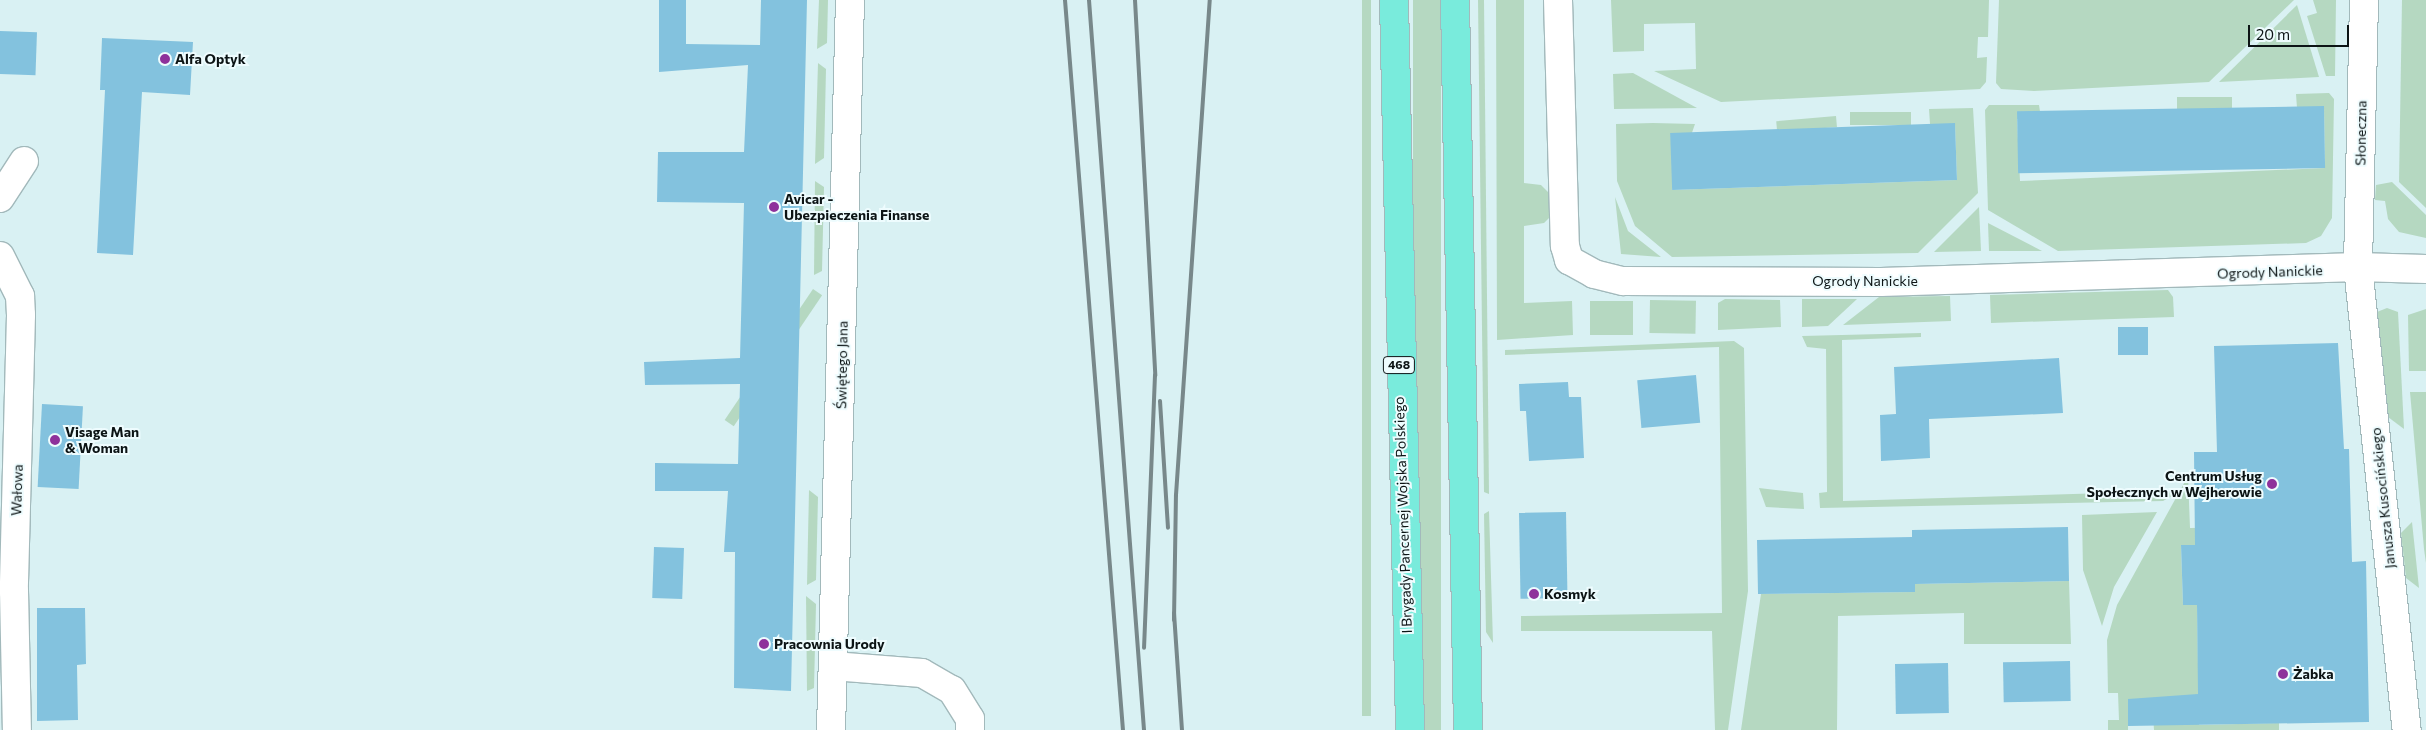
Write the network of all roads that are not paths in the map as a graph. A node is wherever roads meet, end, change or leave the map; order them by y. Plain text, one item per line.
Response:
1 (850, 0) edge
2 (1394, 0) edge
3 (1455, 0) edge
4 (1558, 0) edge
5 (2364, 0) edge
6 (24, 161) dead end
7 (0, 198) edge
8 (0, 256) edge
9 (2358, 267) junction
10 (2426, 269) edge
11 (833, 666) junction
12 (17, 730) edge
13 (832, 730) edge
14 (970, 730) edge
15 (1410, 730) edge
16 (1468, 730) edge
17 (2407, 730) edge

1 - 11 street, Świętego Jana
2 - 15 main road, I Brygady Pancernej Wojska Polskiego / 468
3 - 16 main road
4 - 9 street, Ogrody Nanickie
5 - 9 street, Słoneczna
6 - 7 street
8 - 12 street, Wałowa
9 - 10 street, Ogrody Nanickie
9 - 17 street, Janusza Kusocińskiego
11 - 13 street, Świętego Jana
11 - 14 street

